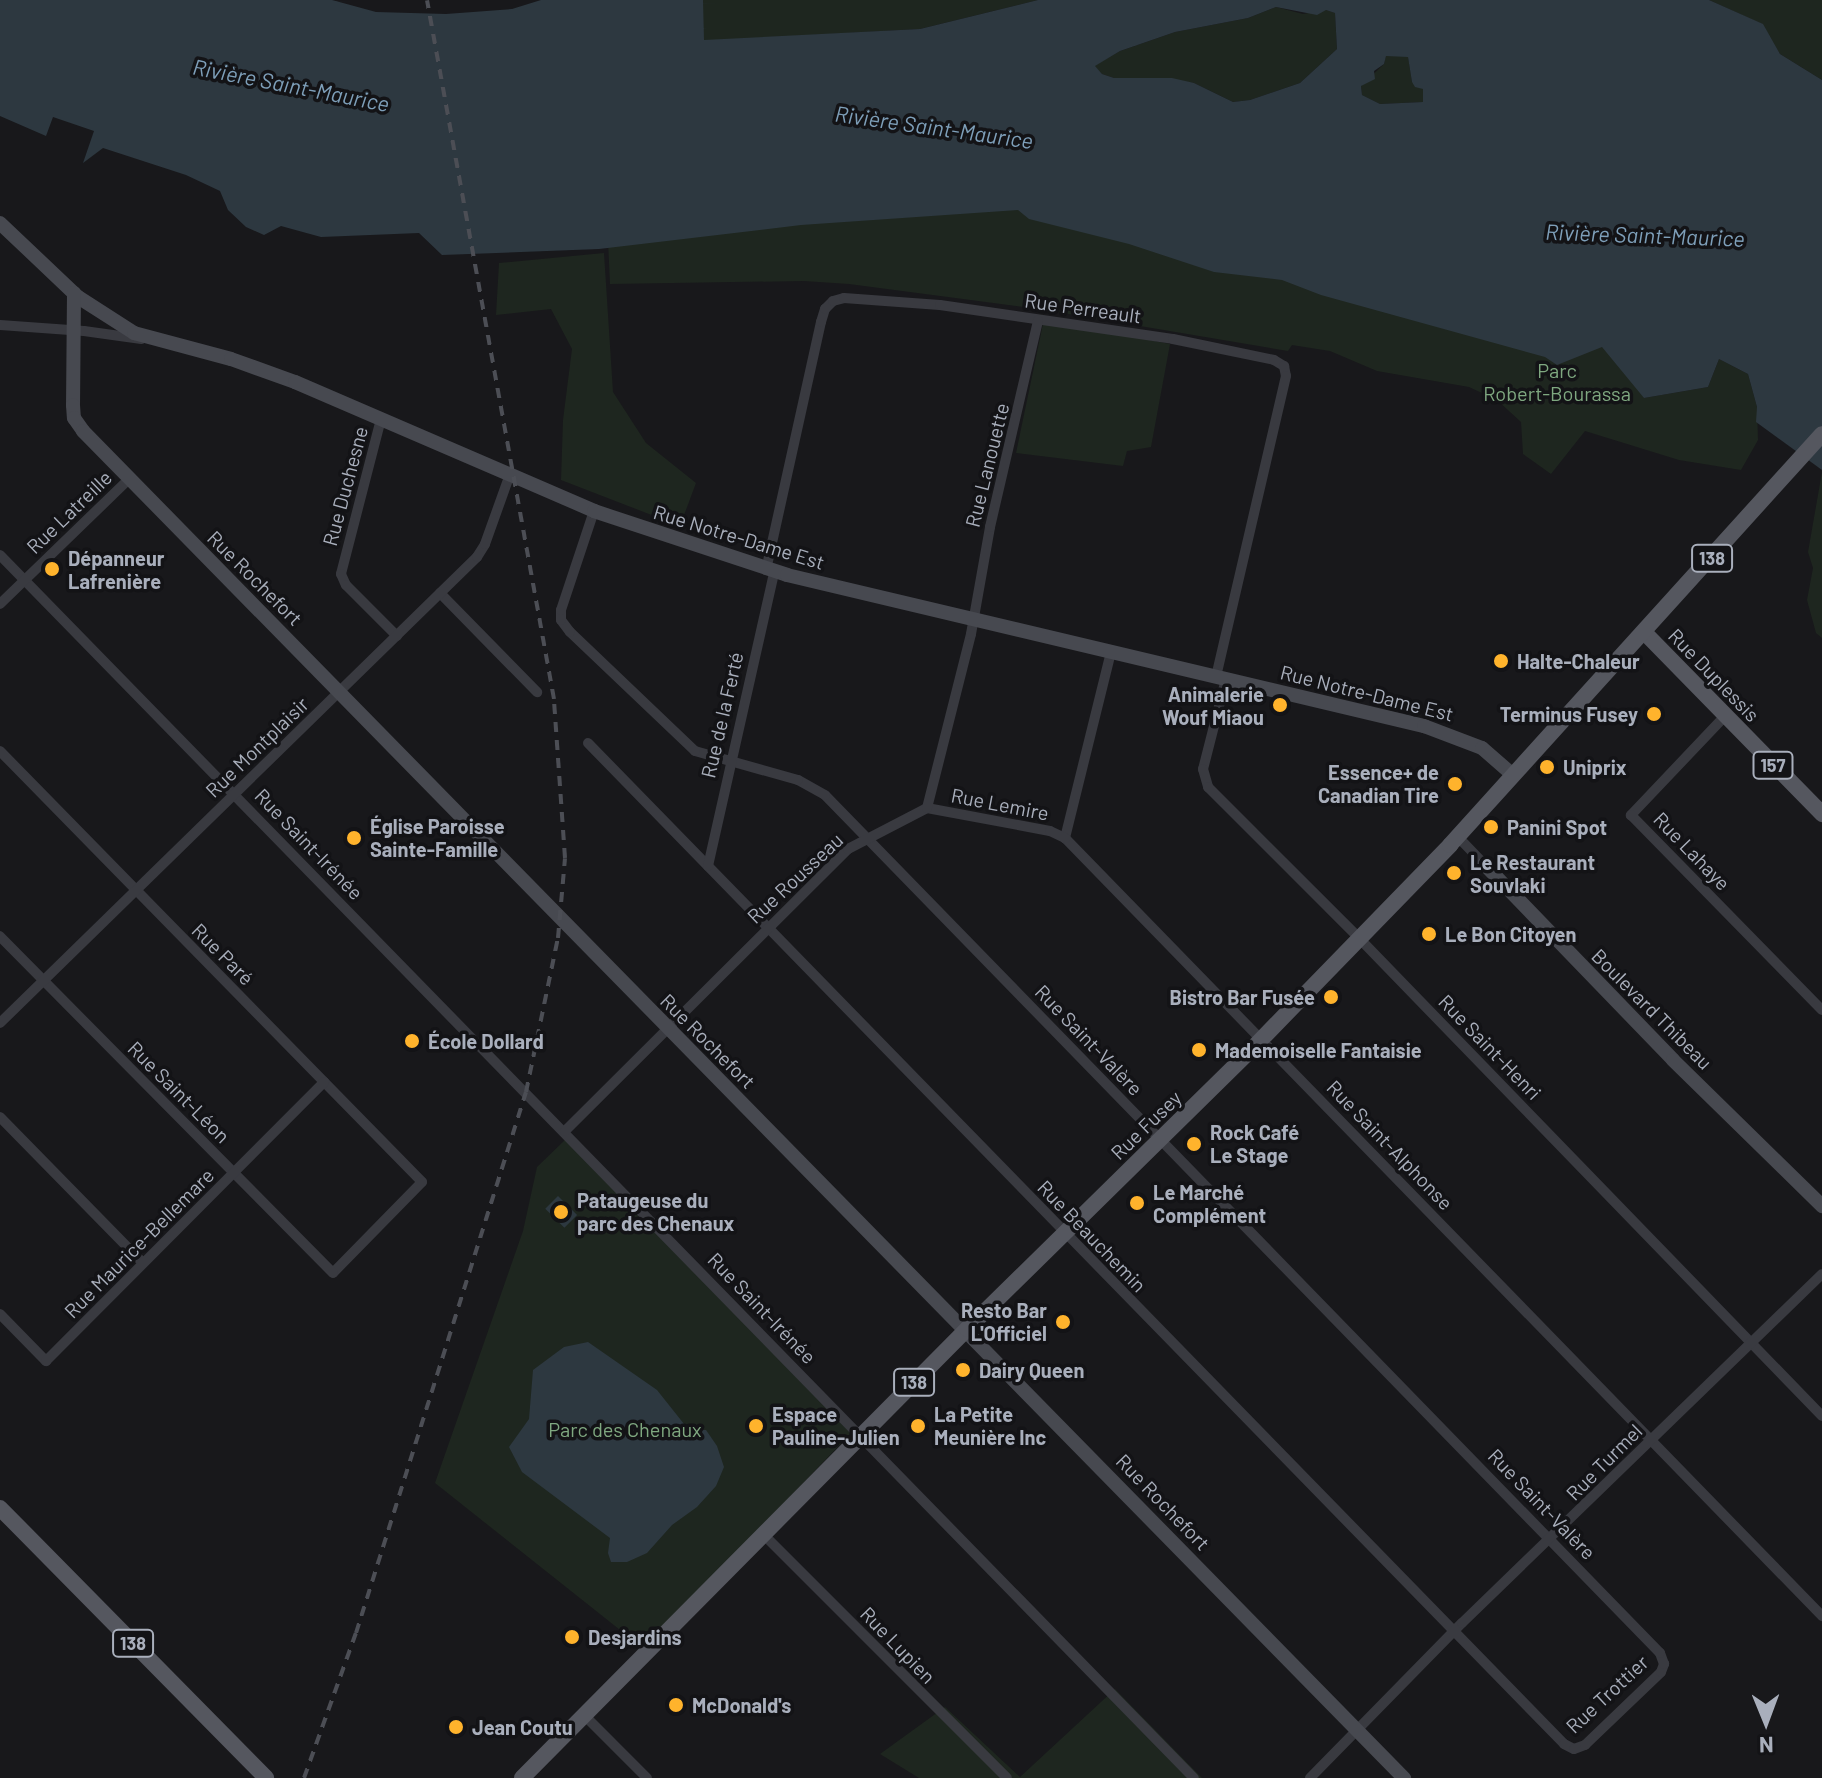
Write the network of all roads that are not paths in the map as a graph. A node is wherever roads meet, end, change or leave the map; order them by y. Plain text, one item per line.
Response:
1 (0, 223) edge
2 (74, 293) junction
3 (1038, 320) junction
4 (0, 325) edge
5 (73, 331) junction
6 (156, 341) junction
7 (381, 419) junction
8 (1822, 434) edge
9 (509, 477) junction
10 (129, 479) junction
11 (594, 511) junction
12 (0, 555) edge
13 (770, 571) junction
14 (25, 580) junction
15 (440, 593) junction
16 (0, 604) edge
17 (973, 620) junction
18 (1644, 632) junction
19 (397, 636) junction
20 (1111, 652) junction
21 (1221, 678) junction
22 (339, 692) junction
23 (537, 692) dead end
24 (1725, 716) junction
25 (588, 743) dead end
26 (0, 751) edge
27 (729, 764) junction
28 (1513, 775) junction
29 (236, 794) junction
30 (927, 808) junction
31 (1822, 814) edge
32 (1458, 837) junction
33 (1065, 838) junction
34 (867, 839) junction
35 (1484, 864) joint
36 (708, 866) junction
37 (134, 889) junction
38 (768, 928) junction
39 (0, 936) edge
40 (1358, 937) junction
41 (43, 981) junction
42 (1822, 1010) edge
43 (0, 1023) edge
44 (668, 1028) junction
45 (1262, 1039) junction
46 (324, 1082) junction
47 (0, 1117) edge
48 (565, 1131) junction
49 (1162, 1138) junction
50 (234, 1173) junction
51 (1822, 1206) edge
52 (1064, 1232) junction
53 (143, 1263) junction
54 (333, 1273) joint
55 (1822, 1274) edge
56 (0, 1314) edge
57 (967, 1329) junction
58 (1751, 1343) junction
59 (1822, 1416) edge
60 (861, 1436) junction
61 (1651, 1440) junction
62 (0, 1508) edge
63 (765, 1536) junction
64 (1551, 1538) junction
65 (1822, 1616) edge
66 (1453, 1632) junction
67 (1664, 1664) joint
68 (584, 1715) junction
69 (1357, 1730) junction
70 (1574, 1749) joint
71 (266, 1778) edge
72 (522, 1778) edge
73 (647, 1778) edge
74 (1007, 1778) edge
75 (1194, 1778) edge
76 (1310, 1778) edge
77 (1404, 1778) edge

1 - 2 street, Rue Notre-Dame Est
2 - 5 street, Rue Rochefort
2 - 6 street, Rue Notre-Dame Est
3 - 13 street, Rue Perreault
3 - 17 street, Rue Lanouette
3 - 21 street, Rue Perreault
4 - 5 street
5 - 6 street
5 - 10 street, Rue Rochefort
6 - 7 street, Rue Notre-Dame Est
7 - 9 street, Rue Notre-Dame Est
7 - 19 street, Rue Duchesne
8 - 18 main road, Rue Fusey / 138
9 - 11 street, Rue Notre-Dame Est
9 - 15 street, Rue Montplaisir
10 - 14 street, Rue Latreille
10 - 22 street, Rue Rochefort
11 - 13 street, Rue Notre-Dame Est
11 - 27 street, Rue Saint-Valère
12 - 14 street, Rue Saint-Irénée
13 - 17 street, Rue Notre-Dame Est
13 - 27 street, Rue de la Ferté
14 - 16 street, Rue Latreille
14 - 29 street, Rue Saint-Irénée
15 - 19 street, Rue Montplaisir
15 - 23 street
17 - 20 street, Rue Notre-Dame Est
17 - 30 street
18 - 24 main road, Rue Duplessis / 157
18 - 28 main road, Rue Fusey / 138
19 - 22 street, Rue Montplaisir
20 - 21 street, Rue Notre-Dame Est
20 - 33 street
21 - 28 street, Rue Notre-Dame Est
21 - 40 street, Rue Saint-Henri
22 - 29 street, Rue Montplaisir
22 - 44 street, Rue Rochefort
24 - 31 main road, Rue Duplessis / 157
24 - 42 street, Rue Lahaye
25 - 36 street, Rue Beauchemin
26 - 37 street, Rue Paré
27 - 34 street, Rue Saint-Valère
27 - 36 street, Rue de la Ferté
28 - 32 main road, Rue Fusey / 138
29 - 37 street, Rue Montplaisir
29 - 48 street, Rue Saint-Irénée
30 - 33 street, Rue Lemire
30 - 34 street, Rue Rousseau
32 - 35 street, Boulevard Thibeau
32 - 40 main road, Rue Fusey / 138
33 - 45 street, Rue Saint-Alphonse
34 - 38 street, Rue Rousseau
34 - 49 street, Rue Saint-Valère
35 - 51 street, Boulevard Thibeau
36 - 38 street, Rue Beauchemin
37 - 41 street, Rue Montplaisir
37 - 46 street, Rue Paré
38 - 44 street, Rue Rousseau
38 - 52 street, Rue Beauchemin
39 - 41 street, Rue Saint-Léon
40 - 45 main road, Rue Fusey / 138
40 - 58 street, Rue Saint-Henri
41 - 43 street, Rue Montplaisir
41 - 50 street, Rue Saint-Léon
44 - 48 street, Rue Rousseau
44 - 57 street, Rue Rochefort
45 - 49 main road, Rue Fusey / 138
45 - 61 street, Rue Saint-Alphonse
46 - 50 street, Rue Maurice-Bellemare
46 - 54 street, Rue Paré
47 - 53 street
48 - 60 street, Rue Saint-Irénée
49 - 52 main road, Rue Fusey / 138
49 - 64 street, Rue Saint-Valère
50 - 53 street, Rue Maurice-Bellemare
50 - 54 street, Rue Saint-Léon
52 - 57 main road, Rue Fusey / 138
52 - 66 street, Rue Beauchemin
53 - 56 street, Rue Maurice-Bellemare
55 - 58 street, Rue Turmel
57 - 60 main road, Rue Fusey / 138
57 - 69 street, Rue Rochefort
58 - 59 street, Rue Saint-Henri
58 - 61 street, Rue Turmel
60 - 63 main road, Rue Fusey / 138
60 - 75 street, Rue Saint-Irénée
61 - 64 street, Rue Turmel
61 - 65 street, Rue Saint-Alphonse
62 - 71 main road, 138
63 - 68 main road, Rue Fusey / 138
63 - 74 street, Rue Lupien
64 - 66 street, Rue Turmel
64 - 67 street, Rue Saint-Valère
66 - 69 street, Rue Turmel
66 - 70 street, Rue Beauchemin
67 - 70 street, Rue Trottier
68 - 72 main road, Rue Fusey / 138
68 - 73 street
69 - 76 street, Rue Turmel
69 - 77 street, Rue Rochefort

